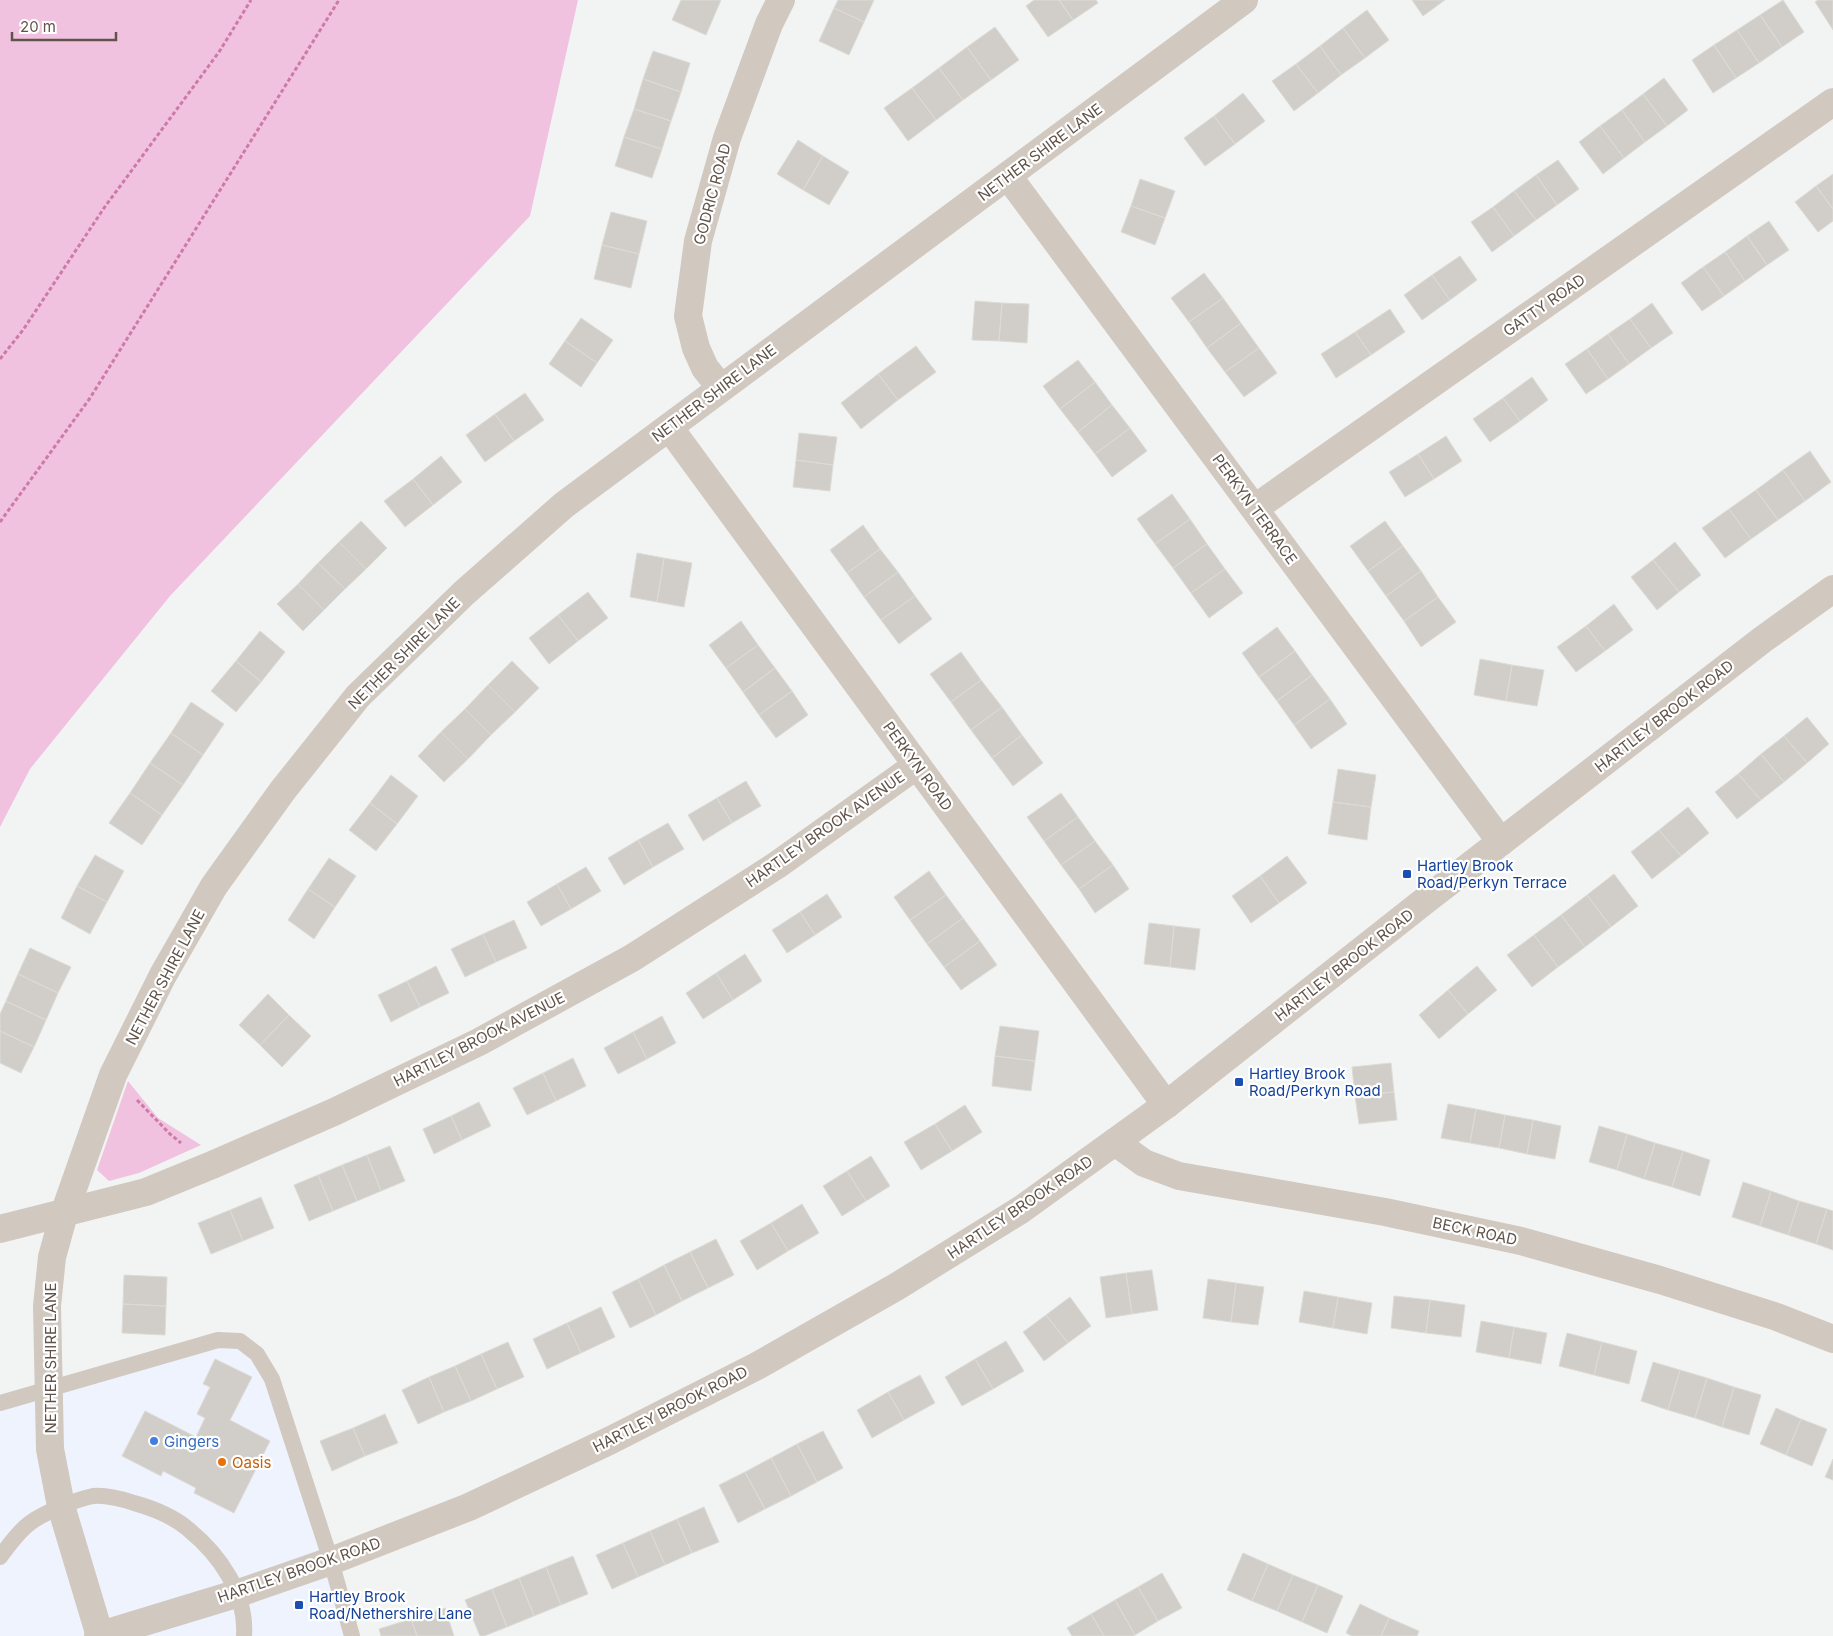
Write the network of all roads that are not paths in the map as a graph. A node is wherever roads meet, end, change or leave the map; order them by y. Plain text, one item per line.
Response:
1 (781, 0) edge
2 (1244, 0) edge
3 (1833, 102) edge
4 (1008, 176) junction
5 (721, 388) junction
6 (669, 427) junction
7 (1255, 508) junction
8 (1833, 589) edge
9 (917, 765) junction
10 (1501, 842) junction
11 (1166, 1104) junction
12 (1115, 1142) junction
13 (64, 1214) junction
14 (0, 1230) edge
15 (1833, 1339) edge
16 (48, 1390) junction
17 (0, 1403) edge
18 (61, 1506) junction
19 (0, 1557) edge
20 (331, 1562) junction
21 (239, 1593) junction
22 (99, 1636) edge
23 (244, 1636) edge
24 (352, 1636) edge

1 - 5 street, GODRIC ROAD
2 - 4 street, NETHER SHIRE LANE
3 - 7 street, GATTY ROAD
4 - 5 street, NETHER SHIRE LANE
4 - 7 street, PERKYN TERRACE
5 - 6 street, NETHER SHIRE LANE
6 - 9 street, PERKYN ROAD
6 - 13 street, NETHER SHIRE LANE
7 - 10 street, PERKYN TERRACE
8 - 10 street, HARTLEY BROOK ROAD
9 - 11 street, PERKYN ROAD
9 - 13 street, HARTLEY BROOK AVENUE
10 - 11 street, HARTLEY BROOK ROAD
11 - 12 street, HARTLEY BROOK ROAD
12 - 15 street, BECK ROAD
12 - 20 street, HARTLEY BROOK ROAD
13 - 14 street, HARTLEY BROOK AVENUE
13 - 16 street, NETHER SHIRE LANE
16 - 17 lane
16 - 18 street, NETHER SHIRE LANE
16 - 20 lane
18 - 19 lane
18 - 21 lane
18 - 22 street, NETHER SHIRE LANE
20 - 21 street, HARTLEY BROOK ROAD
20 - 24 lane
21 - 22 street, HARTLEY BROOK ROAD
21 - 23 lane

